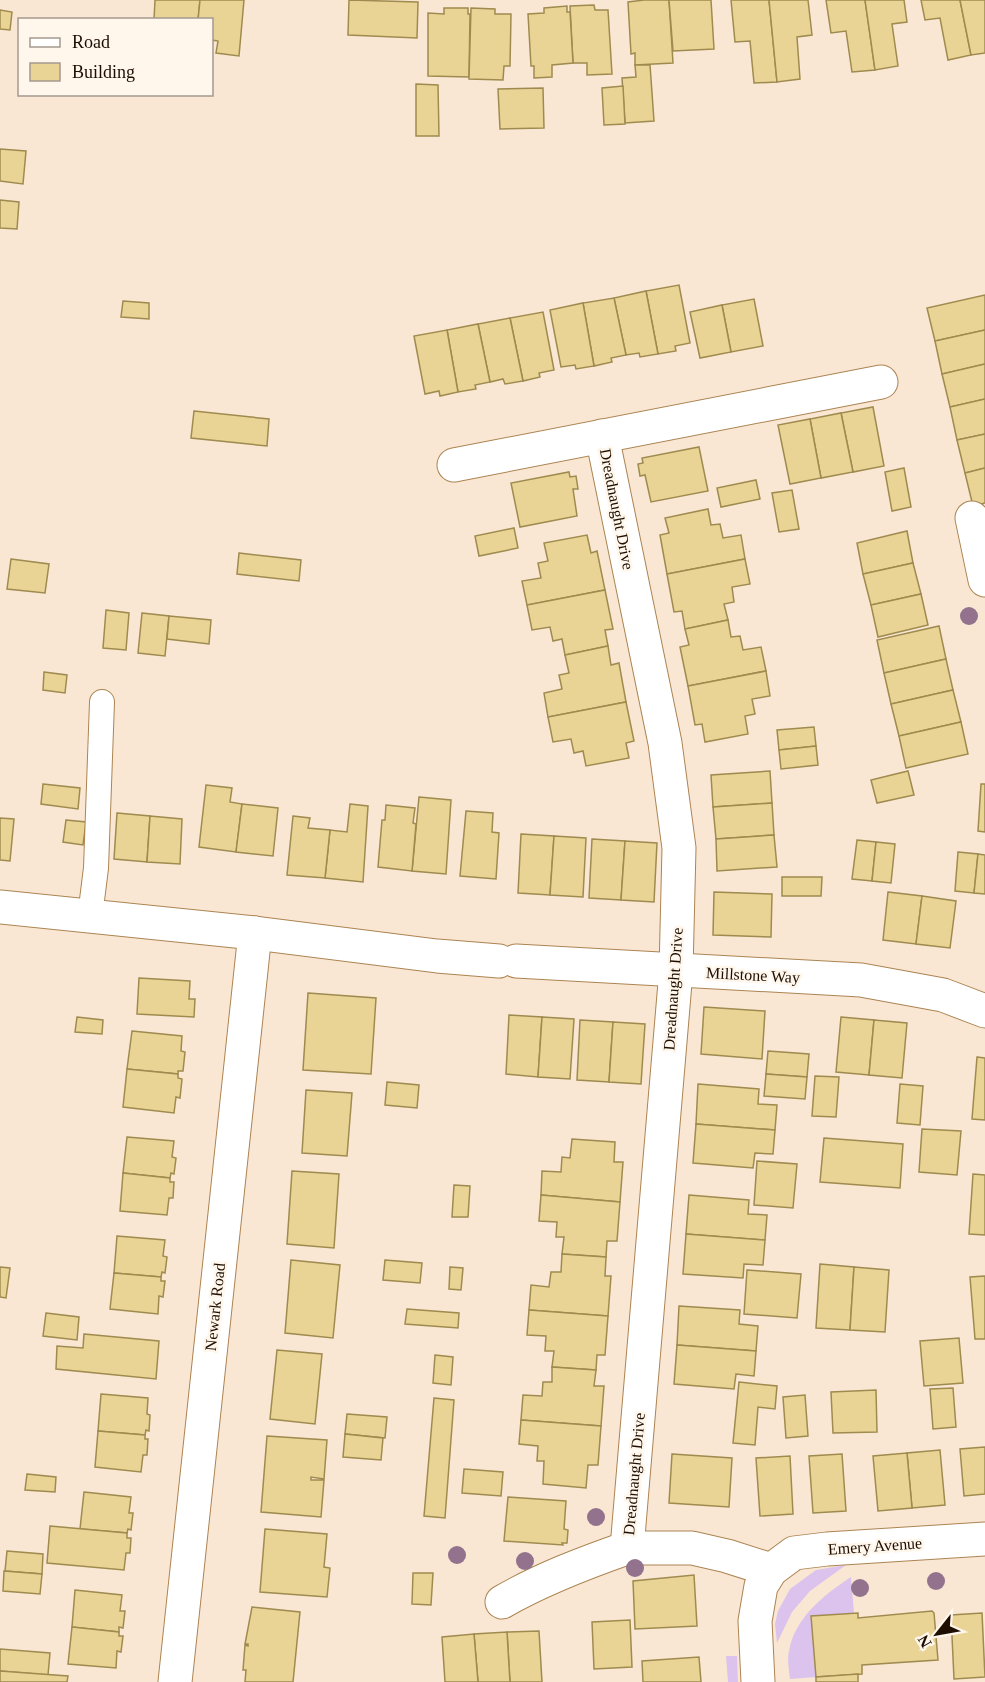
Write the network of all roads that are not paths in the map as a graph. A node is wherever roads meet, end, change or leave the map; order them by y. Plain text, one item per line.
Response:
1 (881, 381) dead end
2 (602, 436) junction
3 (454, 465) dead end
4 (972, 518) dead end
5 (985, 579) edge
6 (102, 702) dead end
7 (0, 907) edge
8 (90, 916) junction
9 (255, 933) junction
10 (676, 971) junction
11 (985, 1011) edge
12 (985, 1539) edge
13 (627, 1548) junction
14 (771, 1570) junction
15 (502, 1602) dead end
16 (174, 1682) edge
17 (758, 1682) edge

1 - 2 street, Dreadnaught Drive
2 - 3 street, Dreadnaught Drive
2 - 10 street, Dreadnaught Drive
4 - 5 street
6 - 8 lane
7 - 8 street
8 - 9 street
9 - 10 street, Millstone Way
9 - 16 street, Newark Road
10 - 11 street, Millstone Way
10 - 13 street, Dreadnaught Drive
12 - 14 street, Emery Avenue
13 - 14 street, Dreadnaught Drive
13 - 15 street, Dreadnaught Drive
14 - 17 street

